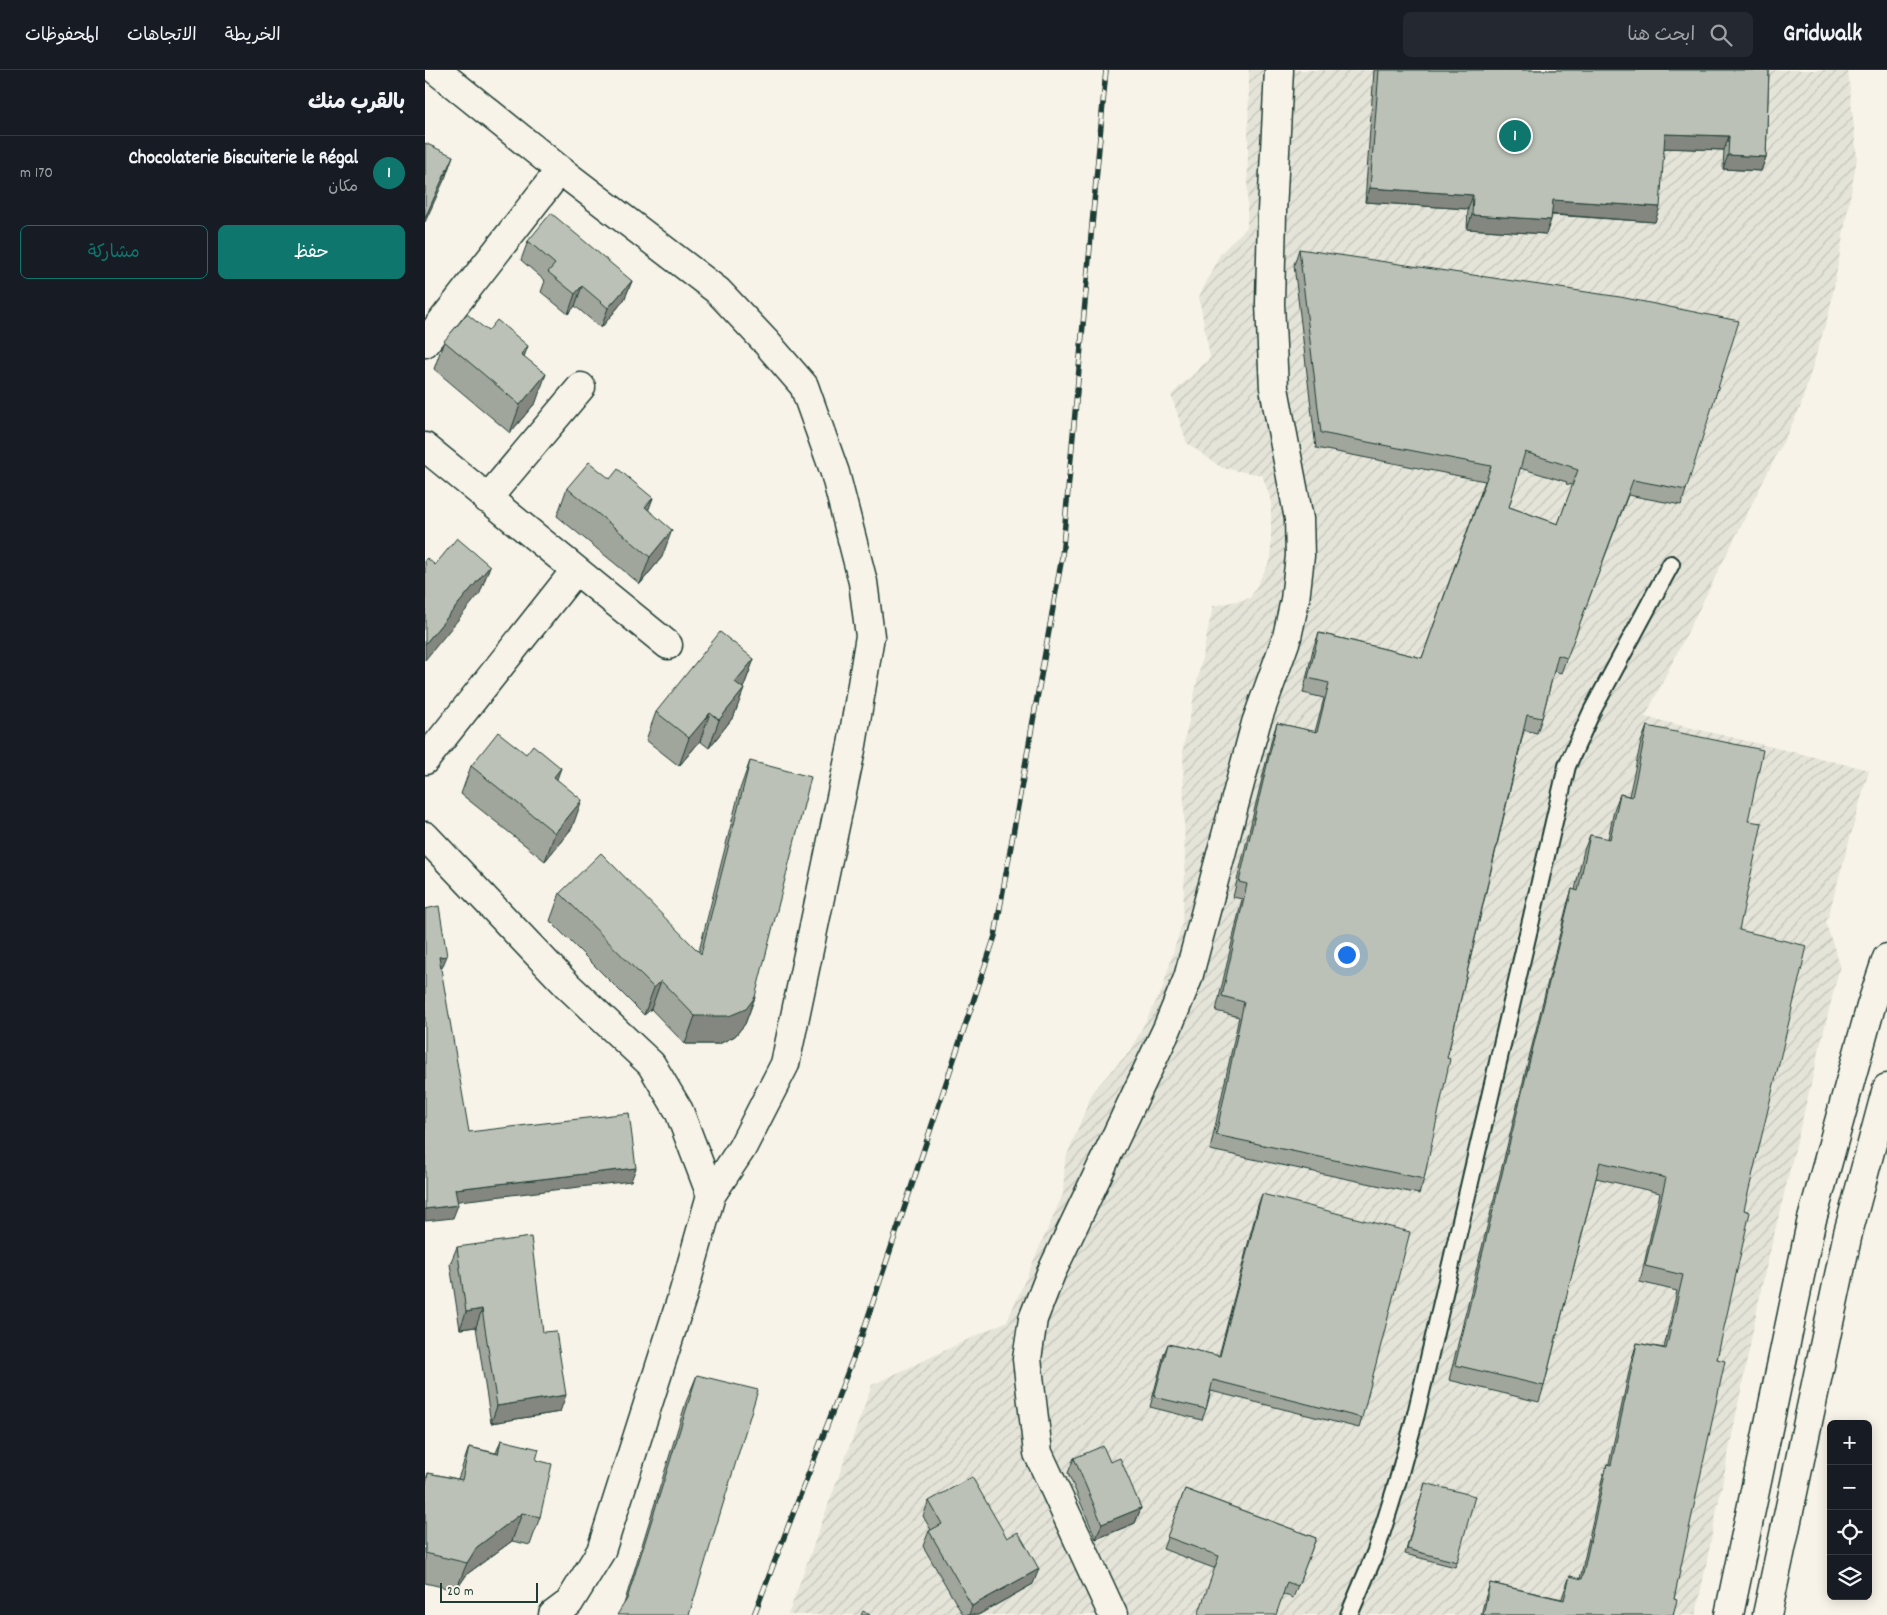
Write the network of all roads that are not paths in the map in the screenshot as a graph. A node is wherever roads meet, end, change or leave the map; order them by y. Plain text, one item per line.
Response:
1 (436, 70) edge
2 (1279, 70) edge
3 (560, 170) junction
4 (425, 343) edge
5 (581, 387) dead end
6 (425, 447) edge
7 (487, 499) junction
8 (1671, 564) dead end
9 (575, 571) junction
10 (668, 645) dead end
11 (425, 760) edge
12 (425, 836) edge
13 (1887, 958) edge
14 (1887, 1088) edge
15 (711, 1195) junction
16 (553, 1615) edge
17 (1113, 1615) edge
18 (1349, 1615) edge
19 (1729, 1615) edge
20 (1767, 1615) edge

1 - 3 street
2 - 17 street
3 - 4 street
3 - 15 street
5 - 7 street
6 - 7 street
7 - 9 street
8 - 18 lane
9 - 10 street
9 - 11 street
12 - 15 street
13 - 19 street
14 - 20 street
15 - 16 street

